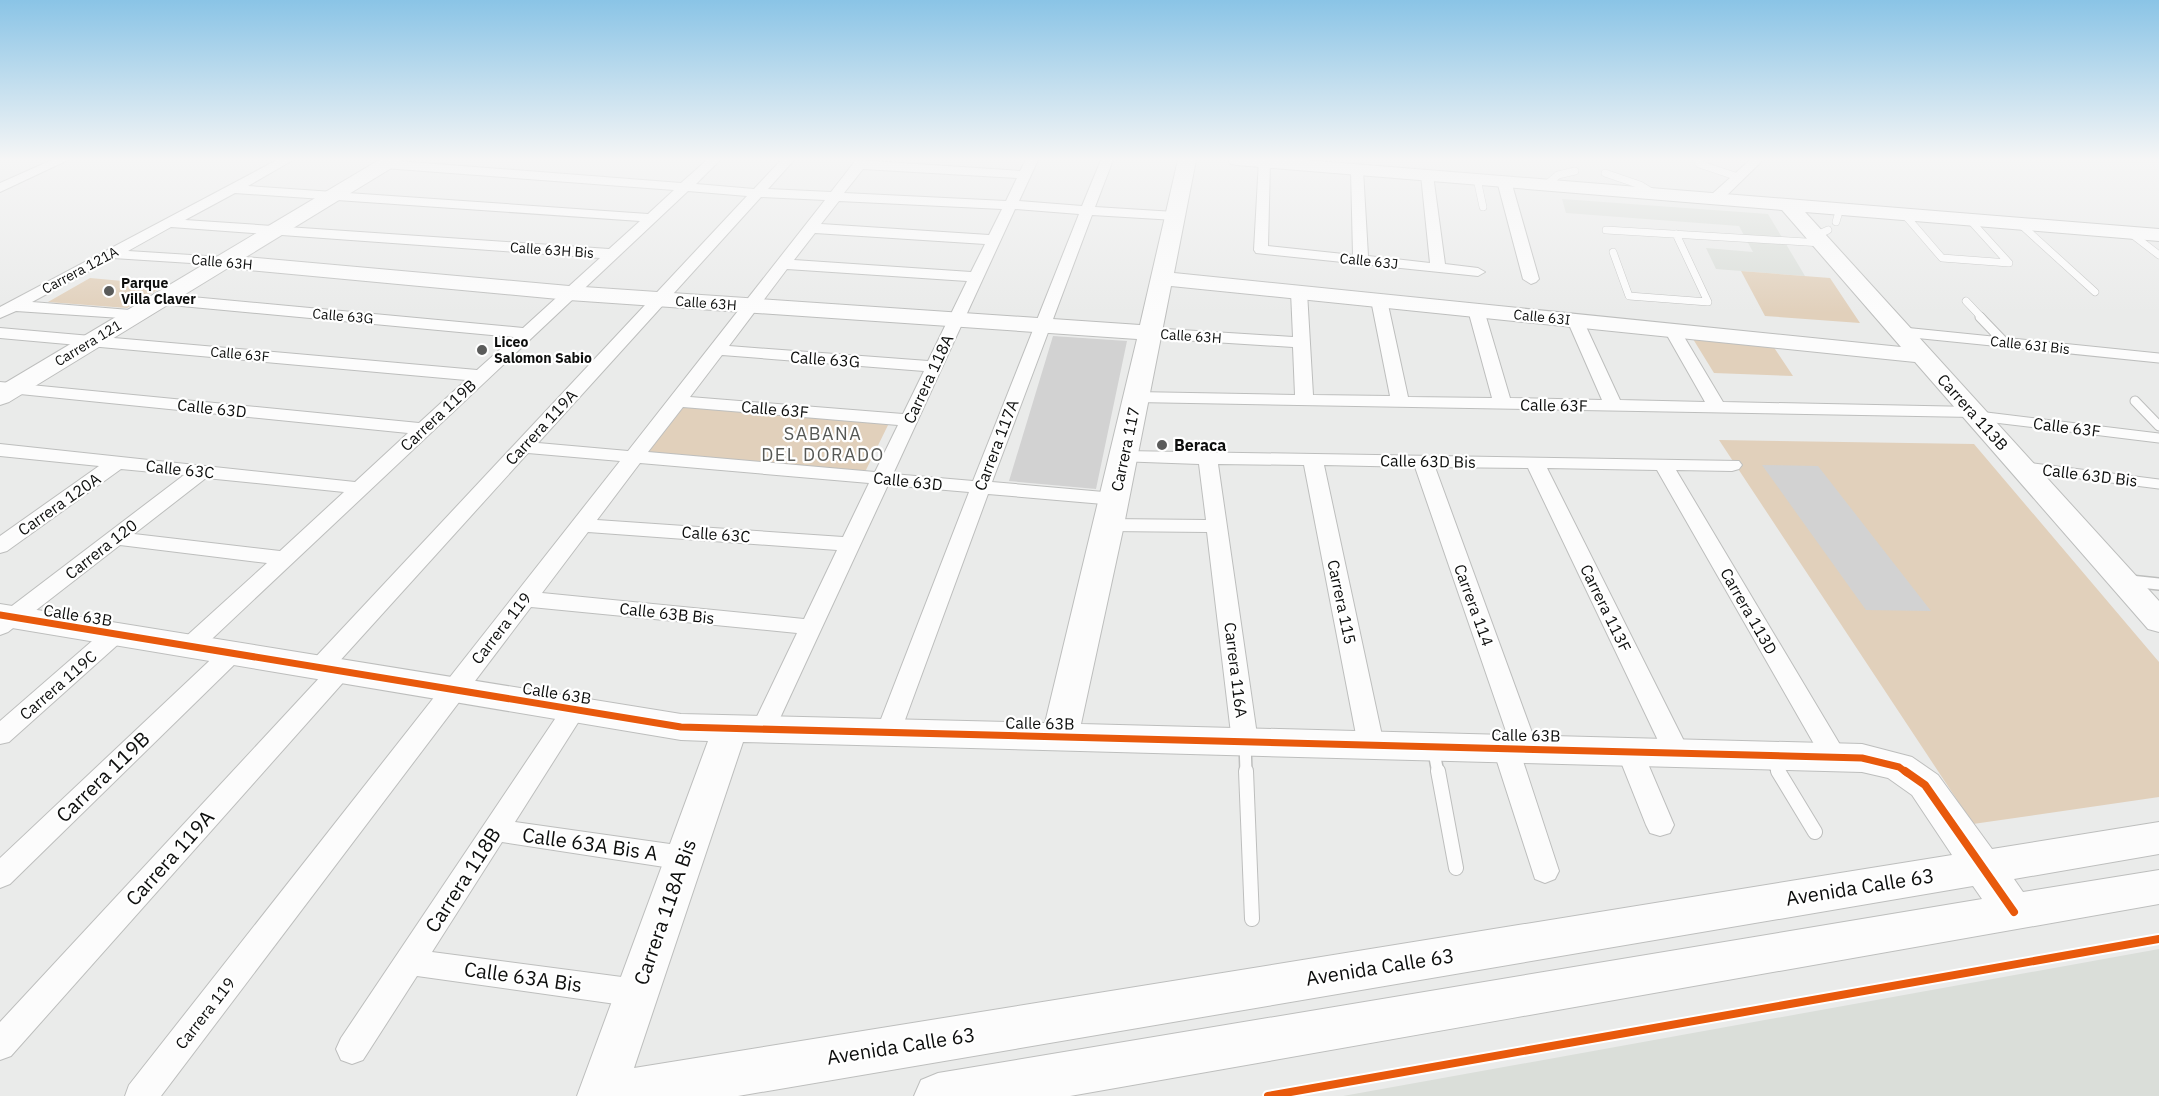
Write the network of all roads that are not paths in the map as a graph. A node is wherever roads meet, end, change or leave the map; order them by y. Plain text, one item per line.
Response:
1 (192, 211) edge
2 (305, 211) edge
3 (556, 211) edge
4 (659, 211) edge
5 (742, 211) edge
6 (822, 211) edge
7 (1008, 211) edge
8 (1086, 211) edge
9 (1103, 211) edge
10 (1176, 211) edge
11 (1256, 211) edge
12 (1359, 211) edge
13 (1428, 211) edge
14 (1512, 211) edge
15 (1799, 211) edge
16 (1799, 211) edge
17 (1904, 213) junction
18 (1175, 216) junction
19 (651, 218) junction
20 (1969, 219) junction
21 (170, 223) junction
22 (2019, 223) junction
23 (810, 228) junction
24 (1828, 228) junction
25 (274, 230) junction
26 (1606, 230) dead end
27 (2128, 232) junction
28 (1676, 234) junction
29 (2159, 235) edge
30 (993, 240) junction
31 (1613, 252) dead end
32 (112, 254) junction
33 (611, 254) junction
34 (2159, 255) edge
35 (1361, 260) junction
36 (222, 261) junction
37 (782, 264) junction
38 (1438, 268) junction
39 (1478, 272) dead end
40 (976, 277) junction
41 (1161, 278) junction
42 (1531, 279) dead end
43 (1299, 292) junction
44 (2095, 292) dead end
45 (569, 293) junction
46 (160, 299) junction
47 (659, 299) junction
48 (1379, 300) junction
49 (1966, 301) dead end
50 (750, 306) junction
51 (7, 309) edge
52 (1476, 310) junction
53 (136, 314) junction
54 (956, 320) junction
55 (1575, 320) junction
56 (1041, 326) junction
57 (1672, 330) junction
58 (1901, 332) junction
59 (0, 333) edge
60 (526, 333) junction
61 (1150, 333) junction
62 (91, 341) junction
63 (2005, 342) junction
64 (1302, 343) junction
65 (716, 350) junction
66 (1923, 356) junction
67 (2159, 358) edge
68 (934, 367) junction
69 (481, 376) junction
70 (4, 391) edge
71 (1136, 397) junction
72 (1304, 400) junction
73 (677, 401) junction
74 (2135, 401) dead end
75 (1400, 402) junction
76 (1503, 404) junction
77 (1614, 406) junction
78 (1718, 408) junction
79 (1974, 414) junction
80 (909, 420) junction
81 (2159, 426) edge
82 (423, 429) junction
83 (2159, 438) edge
84 (523, 447) junction
85 (0, 450) edge
86 (21, 452) junction
87 (633, 457) junction
88 (1124, 458) junction
89 (1208, 459) junction
90 (1313, 460) junction
91 (1423, 461) junction
92 (118, 462) junction
93 (1535, 463) junction
94 (1663, 464) junction
95 (0, 465) edge
96 (1732, 465) dead end
97 (2021, 466) junction
98 (202, 471) junction
99 (881, 478) junction
100 (2159, 484) edge
101 (360, 488) junction
102 (980, 488) junction
103 (1115, 499) junction
104 (581, 525) junction
105 (1109, 525) junction
106 (1217, 526) junction
107 (115, 538) junction
108 (850, 544) junction
109 (0, 546) edge
110 (284, 558) junction
111 (2122, 580) junction
112 (2159, 584) edge
113 (524, 599) junction
114 (4, 620) edge
115 (2159, 621) edge
116 (811, 627) junction
117 (115, 634) junction
118 (189, 646) junction
119 (231, 654) junction
120 (329, 670) junction
121 (453, 690) junction
122 (574, 710) junction
123 (747, 729) junction
124 (889, 732) junction
125 (0, 735) edge
126 (1060, 737) junction
127 (1245, 741) junction
128 (1371, 745) junction
129 (1432, 746) junction
130 (1516, 749) junction
131 (1630, 752) junction
132 (1677, 753) junction
133 (1770, 756) junction
134 (1835, 758) junction
135 (1660, 825) dead end
136 (496, 830) junction
137 (1815, 832) dead end
138 (2159, 838) edge
139 (684, 858) junction
140 (1983, 867) junction
141 (1456, 868) dead end
142 (1545, 871) dead end
143 (0, 876) edge
144 (2159, 887) edge
145 (2014, 912) junction
146 (1252, 919) dead end
147 (410, 962) junction
148 (637, 993) junction
149 (0, 1045) edge
150 (352, 1049) dead end
151 (141, 1096) edge
152 (602, 1096) edge
153 (938, 1096) edge

1 - 21 street, Carrera 121A
2 - 25 street, Carrera 121
3 - 19 street
4 - 19 street, Carrera 119B
5 - 47 street, Carrera 119A
6 - 23 street, Carrera 119
7 - 30 street, Carrera 118A
8 - 56 street, Carrera 117A
9 - 18 street
10 - 18 street, Carrera 117
11 - 35 street, Calle 63J
12 - 35 street
13 - 38 street
14 - 42 street
15 - 24 street, Carrera 113B
16 - 24 street
17 - 20 street
17 - 20 lane
17 - 24 street
18 - 41 street, Carrera 117
19 - 33 street, Carrera 119B
20 - 22 street
21 - 25 street, Calle 63H Bis
21 - 32 street, Carrera 121A
22 - 27 street
22 - 44 lane
23 - 30 street
23 - 37 street, Carrera 119
24 - 28 lane
24 - 58 street, Carrera 113B
25 - 33 street, Calle 63H Bis
25 - 36 street, Carrera 121
26 - 28 lane
27 - 29 street
27 - 34 lane
28 - 31 lane
30 - 40 street, Carrera 118A
32 - 36 street, Calle 63H
32 - 51 street, Carrera 121A
33 - 45 street, Carrera 119B
35 - 38 street, Calle 63J
36 - 45 street, Calle 63H
36 - 46 street, Carrera 121
37 - 40 street
37 - 50 street, Carrera 119
38 - 39 street, Calle 63J
40 - 54 street, Carrera 118A
41 - 43 street, Calle 63I
41 - 61 street, Carrera 117
43 - 48 street, Calle 63I
43 - 64 street
45 - 47 street, Calle 63H
45 - 60 street, Carrera 119B
46 - 53 street, Carrera 121
46 - 60 street, Calle 63G
47 - 50 street, Calle 63H
47 - 84 street, Carrera 119A
48 - 52 street, Calle 63I
48 - 75 street
49 - 63 lane
50 - 54 street, Calle 63H
50 - 65 street, Carrera 119
51 - 53 street
52 - 55 street, Calle 63I
52 - 76 street
53 - 62 street, Carrera 121
54 - 56 street, Calle 63H
54 - 68 street, Carrera 118A
55 - 57 street, Calle 63I
55 - 77 street
56 - 61 street, Calle 63H
56 - 102 street, Carrera 117A
57 - 66 street, Calle 63I
57 - 78 street
58 - 63 lane, Calle 63I Bis
58 - 66 street, Carrera 113B
59 - 62 street, Calle 63F
60 - 69 street, Carrera 119B
61 - 64 street, Calle 63H
61 - 71 street, Carrera 117
62 - 69 street, Calle 63F
62 - 70 street, Carrera 121
63 - 67 lane, Calle 63I Bis
64 - 72 street
65 - 68 street, Calle 63G
65 - 73 street, Carrera 119
66 - 79 street, Carrera 113B
68 - 80 street, Carrera 118A
69 - 82 street, Carrera 119B
70 - 82 street, Calle 63D
71 - 72 street, Calle 63F
71 - 88 street, Carrera 117
72 - 75 street, Calle 63F
73 - 80 street, Calle 63F
73 - 87 street, Carrera 119
74 - 81 lane
75 - 76 street, Calle 63F
76 - 77 street, Calle 63F
77 - 78 street, Calle 63F
78 - 79 street, Calle 63F
79 - 83 lane, Calle 63F
79 - 97 street, Carrera 113B
80 - 99 street, Carrera 118A
82 - 101 street, Carrera 119B
84 - 87 street, Calle 63D
84 - 120 street, Carrera 119A
85 - 86 street, Calle 63C
86 - 92 street, Calle 63C
86 - 95 street
87 - 99 street, Calle 63D
87 - 104 street, Carrera 119
88 - 89 street, Calle 63D Bis
88 - 103 street, Carrera 117
89 - 90 street, Calle 63D Bis
89 - 106 street, Carrera 116A
90 - 91 street, Calle 63D Bis
90 - 128 street, Carrera 115
91 - 93 street, Calle 63D Bis
91 - 130 street, Carrera 114
92 - 98 street, Calle 63C
92 - 109 street, Carrera 120A
93 - 94 street, Calle 63D Bis
93 - 132 street, Carrera 113F
94 - 96 street, Calle 63D Bis
94 - 134 street, Carrera 113D
97 - 100 lane, Calle 63D Bis
97 - 111 street, Carrera 113B
98 - 101 street, Calle 63C
98 - 107 street, Carrera 120
99 - 102 street, Calle 63D
99 - 108 street, Carrera 118A
101 - 110 street, Carrera 119B
102 - 103 street, Calle 63D
102 - 124 street, Carrera 117A
103 - 105 street, Carrera 117
104 - 108 street, Calle 63C
104 - 113 street, Carrera 119
105 - 106 street
105 - 126 street, Carrera 117
106 - 127 street, Carrera 116A
107 - 110 street
107 - 114 street, Carrera 120
108 - 116 street, Carrera 118A
110 - 118 street, Carrera 119B
111 - 112 lane
111 - 115 street, Carrera 113B
113 - 116 street, Calle 63B Bis
113 - 121 street, Carrera 119
114 - 117 street, Calle 63B
116 - 123 street, Carrera 118A
117 - 118 street, Calle 63B
117 - 125 street, Carrera 119C
118 - 119 street, Calle 63B
119 - 120 street, Calle 63B
119 - 143 street, Carrera 119B
120 - 121 street, Calle 63B
120 - 149 street, Carrera 119A
121 - 122 street, Calle 63B
121 - 151 street, Carrera 119
122 - 123 street, Calle 63B
122 - 136 street, Carrera 118B
123 - 124 street, Calle 63B
123 - 139 street, Carrera 118A Bis
124 - 126 street, Calle 63B
126 - 127 street, Calle 63B
127 - 128 street, Calle 63B
127 - 146 lane, Carrera 116A
128 - 129 street, Calle 63B
129 - 130 street, Calle 63B
129 - 141 lane
130 - 131 street, Calle 63B
130 - 142 street, Carrera 114
131 - 132 street, Calle 63B
131 - 135 street
132 - 133 street, Calle 63B
133 - 134 street, Calle 63B
133 - 137 lane
134 - 140 street, Calle 63B
136 - 139 street, Calle 63A Bis A
136 - 147 street, Carrera 118B
138 - 140 street, Avenida Calle 63
139 - 148 street, Carrera 118A Bis
140 - 145 street, Calle 63B
140 - 152 street, Avenida Calle 63
144 - 145 street
145 - 153 street
147 - 148 street, Calle 63A Bis
147 - 150 street, Carrera 118B
148 - 152 street, Carrera 118A Bis

